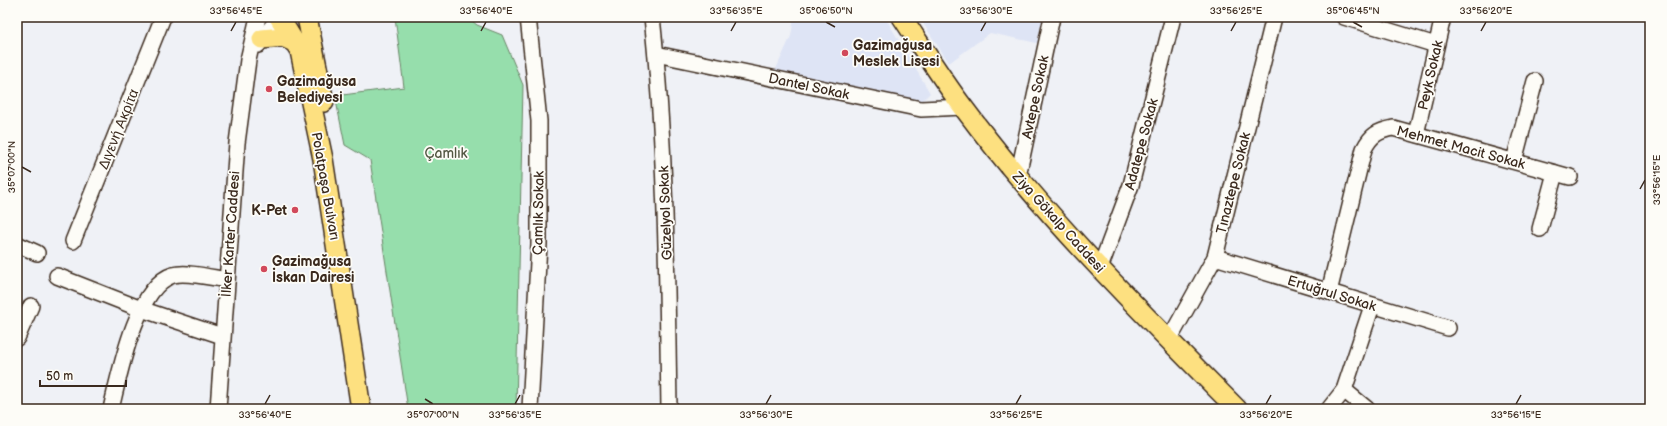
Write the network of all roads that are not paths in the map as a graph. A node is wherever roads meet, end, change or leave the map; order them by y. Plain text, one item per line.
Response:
1 (163, 17) edge
2 (258, 17) edge
3 (279, 17) edge
4 (307, 17) edge
5 (528, 17) edge
6 (652, 17) edge
7 (902, 17) edge
8 (1052, 17) edge
9 (1173, 17) edge
10 (1274, 17) edge
11 (1344, 17) edge
12 (1443, 17) edge
13 (262, 39) junction
14 (294, 42) junction
15 (1436, 45) junction
16 (656, 54) junction
17 (248, 60) junction
18 (1535, 81) dead end
19 (963, 107) junction
20 (1416, 134) junction
21 (1514, 162) junction
22 (1555, 173) junction
23 (1018, 176) junction
24 (1570, 177) dead end
25 (1540, 229) dead end
26 (73, 241) dead end
27 (17, 244) edge
28 (37, 252) dead end
29 (1215, 257) junction
30 (1100, 268) junction
31 (57, 276) dead end
32 (228, 280) junction
33 (1329, 292) junction
34 (32, 306) dead end
35 (1372, 306) junction
36 (141, 309) junction
37 (1448, 328) dead end
38 (222, 336) junction
39 (17, 338) edge
40 (1169, 340) junction
41 (1344, 390) junction
42 (111, 409) edge
43 (218, 409) edge
44 (361, 409) edge
45 (373, 409) edge
46 (530, 409) edge
47 (669, 409) edge
48 (1237, 409) edge
49 (1329, 409) edge
50 (1367, 409) edge

1 - 26 street, Διγενή Ακρίτα
2 - 17 street, İlker Karter Caddesi
3 - 13 street, İlker Karter Caddesi
3 - 14 main road, Polatpaşa Bulvarı
4 - 45 main road, Polatpaşa Bulvarı
5 - 46 street, Çamlık Sokak
6 - 16 street, Güzelyol Sokak
7 - 19 main road, Ziya Gökalp Caddesi
8 - 23 street, Avtepe Sokak
9 - 30 street, Adatepe Sokak
10 - 29 street, Tınaztepe Sokak
11 - 15 street
12 - 15 street, Peyk Sokak
13 - 14 main road
13 - 17 street, İlker Karter Caddesi
14 - 44 main road, Polatpaşa Bulvarı
15 - 20 street, Peyk Sokak
16 - 19 street, Dantel Sokak
16 - 47 street, Güzelyol Sokak
17 - 32 street, İlker Karter Caddesi
18 - 21 street
19 - 23 main road, Ziya Gökalp Caddesi
20 - 21 street, Mehmet Macit Sokak
20 - 33 street, Mehmet Macit Sokak
21 - 22 street, Mehmet Macit Sokak
22 - 24 street, Mehmet Macit Sokak
22 - 25 street
23 - 30 main road, Ziya Gökalp Caddesi
27 - 28 street
29 - 33 street, Ertuğrul Sokak
29 - 40 street, Tınaztepe Sokak
30 - 40 main road, Ziya Gökalp Caddesi
31 - 36 street
32 - 36 street
32 - 38 street, İlker Karter Caddesi
33 - 35 street, Ertuğrul Sokak
34 - 39 street
35 - 37 street, Ertuğrul Sokak
35 - 41 street
36 - 38 street
36 - 42 street
38 - 43 street, İlker Karter Caddesi
40 - 48 main road, Ziya Gökalp Caddesi
41 - 49 street
41 - 50 street

